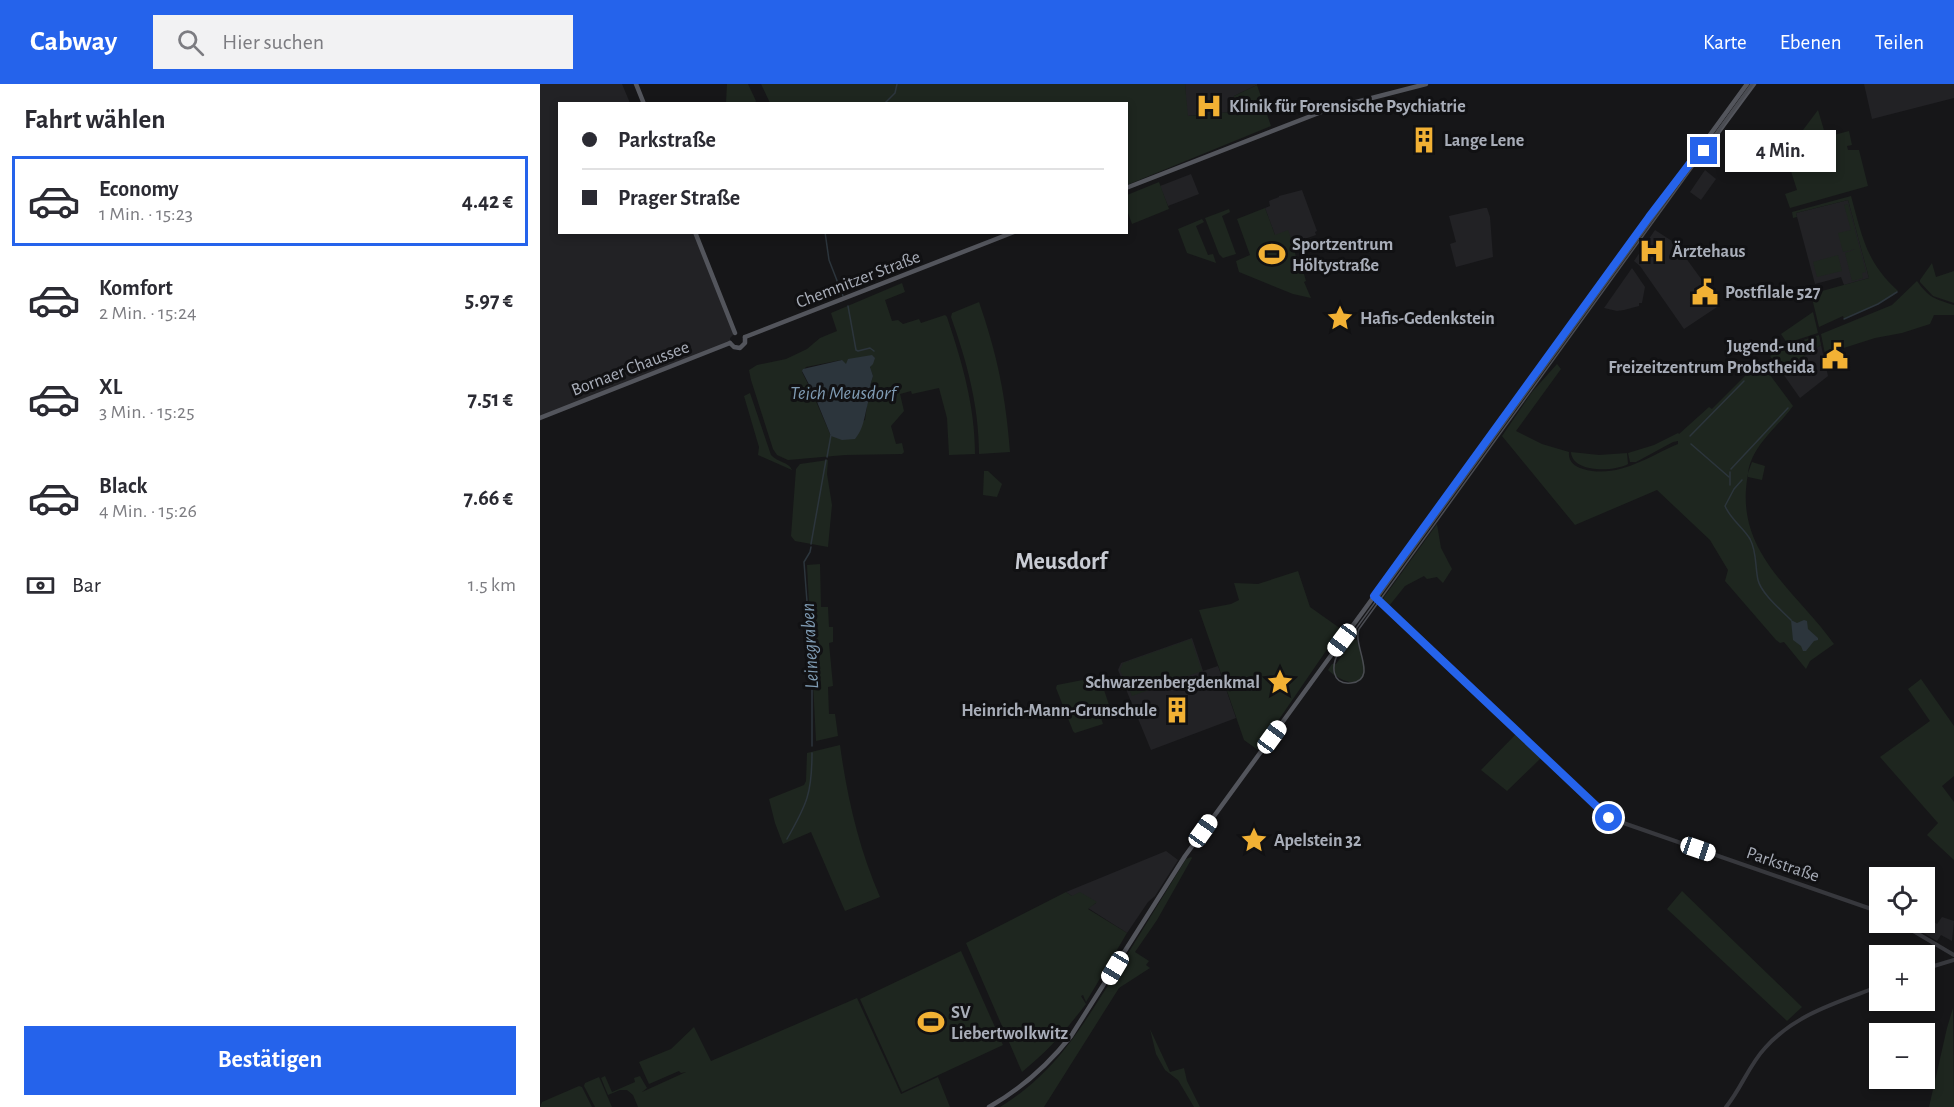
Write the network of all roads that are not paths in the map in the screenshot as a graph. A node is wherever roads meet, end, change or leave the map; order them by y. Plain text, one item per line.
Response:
1 (636, 84) edge
2 (1425, 84) edge
3 (1747, 84) edge
4 (1754, 84) edge
5 (643, 102) edge
6 (1691, 162) junction
7 (1128, 187) edge
8 (696, 234) edge
9 (1009, 234) edge
10 (735, 333) junction
11 (745, 337) junction
12 (730, 343) junction
13 (540, 418) edge
14 (1374, 596) junction
15 (1869, 908) edge
16 (1917, 933) edge
17 (1954, 955) edge
18 (1954, 960) edge
19 (1935, 966) edge
20 (1869, 990) edge
21 (989, 1107) edge
22 (1726, 1107) edge

1 - 5 main road
2 - 7 main road
3 - 6 main road
4 - 6 main road
6 - 14 main road
8 - 10 main road
9 - 11 main road, Chemnitzer Straße
10 - 11 main road
10 - 12 main road
11 - 12 main road
12 - 13 main road, Bornaer Chaussee
14 - 15 street, Parkstraße
14 - 21 main road
16 - 17 street
18 - 19 street
20 - 22 street

